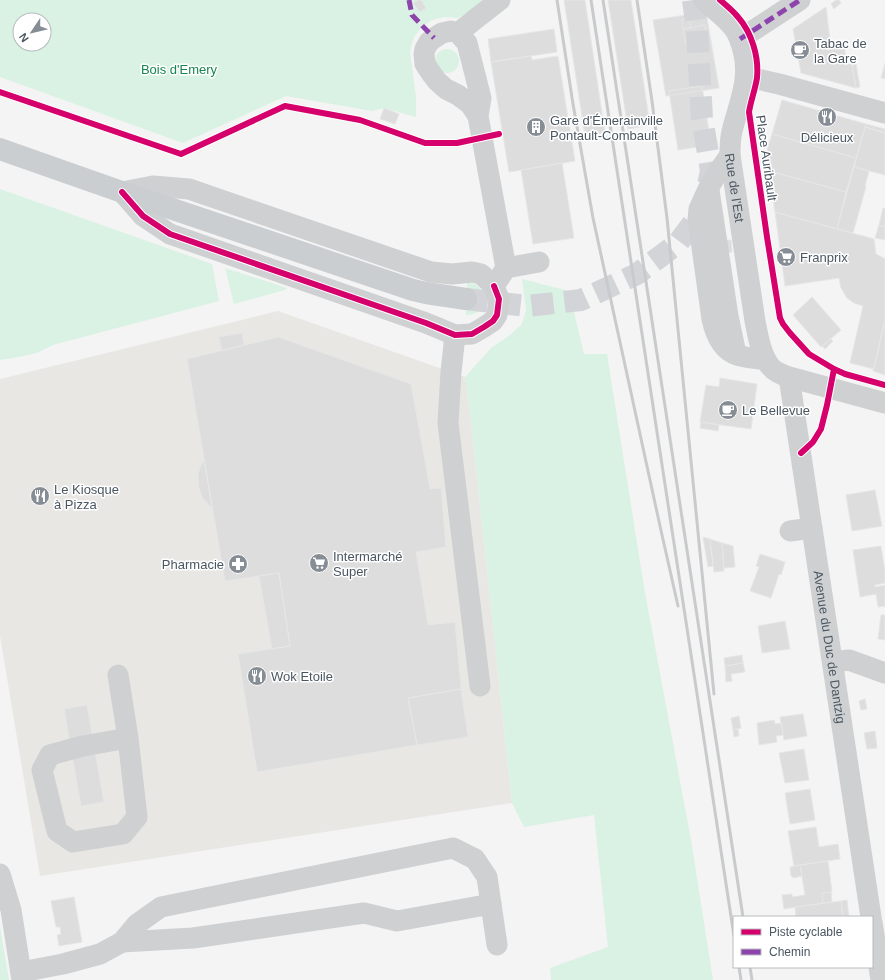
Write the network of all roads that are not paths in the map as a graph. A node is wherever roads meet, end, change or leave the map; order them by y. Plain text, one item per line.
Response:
1 (500, 0) edge
2 (704, 0) edge
3 (800, 0) edge
4 (458, 33) junction
5 (740, 39) junction
6 (746, 78) junction
7 (885, 113) edge
8 (478, 116) junction
9 (0, 149) edge
10 (730, 155) junction
11 (122, 192) junction
12 (539, 262) dead end
13 (506, 268) junction
14 (494, 286) junction
15 (466, 299) tunnel mouth
16 (454, 335) junction
17 (766, 360) junction
18 (789, 377) junction
19 (885, 403) edge
20 (812, 528) junction
21 (790, 531) dead end
22 (832, 662) junction
23 (885, 673) edge
24 (118, 675) dead end
25 (480, 686) dead end
26 (128, 738) junction
27 (0, 874) edge
28 (491, 904) junction
29 (875, 906) edge
30 (873, 928) edge
31 (122, 942) junction
32 (497, 945) dead end
33 (21, 976) edge
34 (881, 980) edge

1 - 4 street
2 - 5 street, Rue de l'Est
3 - 5 street
4 - 8 street
4 - 8 street
5 - 6 street, Rue de l'Est
6 - 7 street
6 - 10 street, Rue de l'Est
8 - 13 street
9 - 11 main road
10 - 17 street, Rue de l'Est
10 - 17 street
11 - 14 street
11 - 15 main road
11 - 16 street
12 - 13 street
13 - 14 street
14 - 16 street
16 - 25 street
17 - 18 street, Rue de l'Est
18 - 19 street, Rue de l'Est
18 - 20 street, Avenue du Duc de Dantzig
20 - 21 street
20 - 22 street, Avenue du Duc de Dantzig
22 - 23 street
22 - 29 street, Avenue du Duc de Dantzig
24 - 26 street
26 - 26 street
27 - 33 street
28 - 31 street
28 - 31 street
28 - 32 street
30 - 34 street
31 - 33 street

